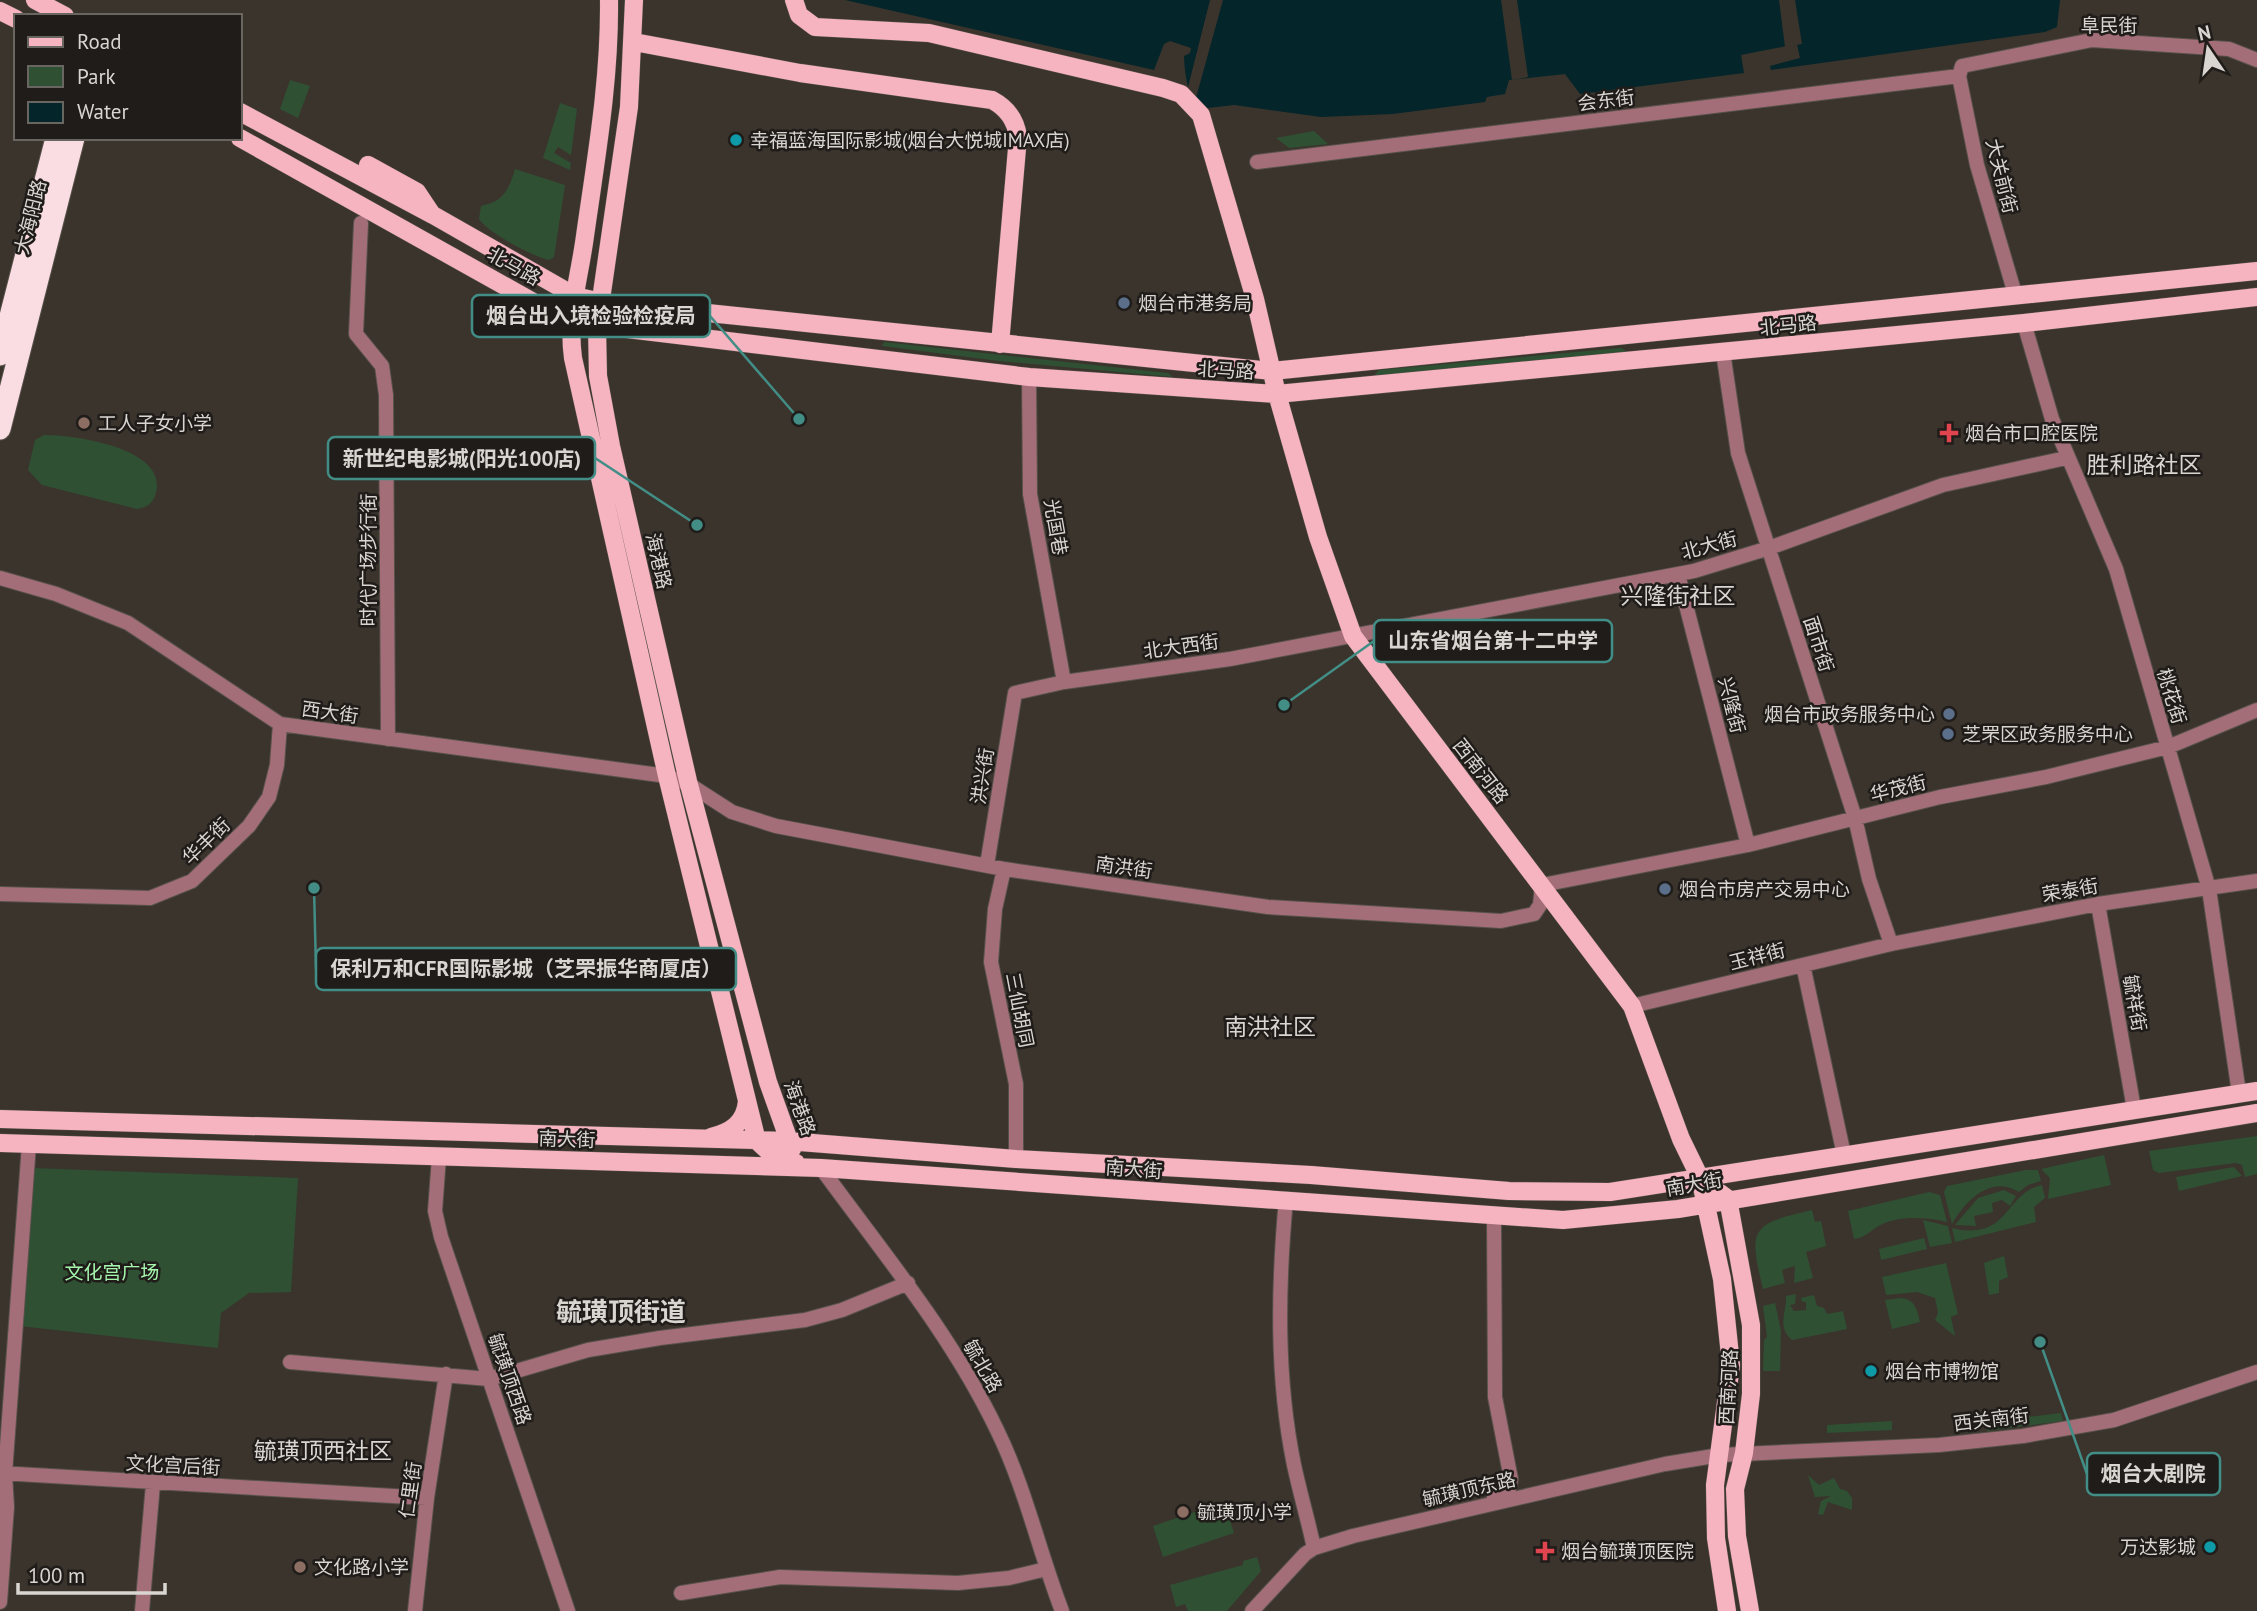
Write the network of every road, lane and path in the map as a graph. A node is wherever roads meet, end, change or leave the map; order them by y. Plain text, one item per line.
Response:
1 (34, 0) edge
2 (609, 0) edge
3 (634, 0) edge
4 (794, 0) edge
5 (61, 14) edge
6 (634, 42) junction
7 (2257, 60) edge
8 (1961, 71) junction
9 (242, 113) edge
10 (242, 139) edge
11 (55, 140) edge
12 (73, 140) edge
13 (1256, 162) dead end
14 (368, 165) dead end
15 (433, 215) junction
16 (361, 223) dead end
17 (2257, 271) edge
18 (2015, 295) junction
19 (575, 296) junction
20 (2257, 297) edge
21 (600, 302) junction
22 (569, 322) junction
23 (2024, 323) junction
24 (597, 327) junction
25 (1000, 344) junction
26 (1, 345) edge
27 (1723, 352) junction
28 (1272, 370) junction
29 (1029, 377) junction
30 (1277, 394) junction
31 (0, 429) edge
32 (2066, 458) junction
33 (1769, 548) junction
34 (1678, 574) junction
35 (0, 578) edge
36 (1353, 636) junction
37 (1064, 682) junction
38 (1015, 693) joint
39 (2257, 710) edge
40 (280, 724) junction
41 (388, 739) junction
42 (2168, 747) junction
43 (667, 776) junction
44 (690, 785) junction
45 (1855, 818) junction
46 (1748, 845) junction
47 (987, 865) junction
48 (1004, 869) junction
49 (2257, 881) edge
50 (1542, 885) junction
51 (2209, 889) junction
52 (0, 894) edge
53 (2098, 904) junction
54 (1891, 944) junction
55 (1803, 965) junction
56 (1632, 1006) junction
57 (2248, 1092) edge
58 (747, 1097) junction
59 (2134, 1109) junction
60 (2257, 1113) edge
61 (0, 1119) edge
62 (703, 1139) junction
63 (757, 1141) junction
64 (787, 1141) junction
65 (0, 1143) edge
66 (29, 1144) junction
67 (1844, 1155) junction
68 (439, 1157) junction
69 (1016, 1159) junction
70 (821, 1168) junction
71 (1700, 1178) junction
72 (1286, 1199) junction
73 (1728, 1199) junction
74 (1708, 1203) junction
75 (1493, 1217) junction
76 (908, 1283) junction
77 (290, 1362) dead end
78 (2257, 1372) edge
79 (446, 1374) junction
80 (489, 1378) junction
81 (1744, 1452) junction
82 (1720, 1455) junction
83 (3, 1474) edge
84 (153, 1484) junction
85 (427, 1498) junction
86 (1420, 1520) junction
87 (1314, 1548) junction
88 (1046, 1569) junction
89 (681, 1593) dead end
90 (0, 1602) edge
91 (142, 1611) edge
92 (415, 1611) edge
93 (568, 1611) edge
94 (1062, 1611) edge
95 (1252, 1611) edge
96 (1727, 1611) edge
97 (1750, 1611) edge

1 - 5 main road
2 - 19 main road, 海港路
3 - 6 main road, 海港路
4 - 28 main road, 西南河路
6 - 21 main road, 海港路
6 - 25 main road
7 - 8 street, 阜民街
8 - 13 street, 会东街
8 - 18 street, 大关前街
9 - 15 main road, 北马路
10 - 22 main road, 北马路
11 - 26 highway, 大海阳路
12 - 31 highway, 大海阳路
14 - 15 main road
15 - 19 main road, 北马路
16 - 41 street, 时代广场步行街
17 - 18 main road, 北马路
18 - 28 main road, 北马路
19 - 21 main road, 北马路
19 - 22 main road, 海港路
20 - 23 main road, 北马路
21 - 24 main road, 海港路
21 - 25 main road, 北马路
22 - 24 main road, 北马路
22 - 43 main road, 海港路
23 - 27 main road, 北马路
23 - 32 street, 桃花街
24 - 29 main road, 北马路
24 - 44 main road, 海港路
25 - 28 main road, 北马路
27 - 30 main road, 北马路
27 - 33 street, 面市街
28 - 30 main road, 西南河路
29 - 30 main road, 北马路
29 - 37 street, 光国巷
30 - 36 main road, 西南河路
32 - 33 street, 北大街
32 - 42 street, 桃花街
33 - 34 street, 北大街
33 - 45 street, 面市街
34 - 36 street, 北大街
34 - 46 street, 兴隆街
35 - 40 street, 西大街
36 - 37 street, 北大西街
36 - 50 main road, 西南河路
37 - 38 street, 北大西街
38 - 47 street, 洪兴街
39 - 42 street, 华茂街
40 - 41 street, 西大街
40 - 52 street, 华丰街
41 - 43 street, 西大街
42 - 45 street, 华茂街
42 - 51 street, 桃花街
43 - 44 street, 西大街
43 - 58 main road, 海港路
44 - 47 street, 南洪街
44 - 64 main road, 海港路
45 - 46 street, 华茂街
45 - 54 street, 面市街
46 - 50 street, 华茂街
47 - 48 street, 南洪街
48 - 50 street, 南洪街
48 - 69 street, 三仙胡同
49 - 51 street, 荣泰街
50 - 56 main road, 西南河路
51 - 53 street, 荣泰街
51 - 57 street, 桃花街
53 - 54 street, 荣泰街
53 - 59 street, 毓祥街
54 - 55 street, 玉祥街
55 - 56 street, 玉祥街
55 - 67 street
56 - 71 main road, 西南河路
57 - 59 main road, 南大街
58 - 62 main road
58 - 63 main road, 海港路
59 - 67 main road, 南大街
60 - 73 main road, 南大街
61 - 62 main road, 南大街
62 - 63 main road, 南大街
63 - 64 main road, 南大街
63 - 70 main road, 海港路
64 - 69 main road, 南大街
64 - 70 main road, 海港路
65 - 66 main road, 南大街
66 - 68 main road, 南大街
66 - 83 street
67 - 71 main road, 南大街
68 - 70 main road, 南大街
68 - 80 street, 毓璜顶西路
69 - 71 main road, 南大街
70 - 72 main road, 南大街
70 - 76 street, 毓北路
71 - 73 main road, 西南河路
71 - 74 main road, 西南河路
72 - 75 main road, 南大街
72 - 87 street
73 - 74 main road, 南大街
73 - 81 main road, 西南河路
74 - 75 main road, 南大街
74 - 82 main road, 西南河路
75 - 86 street
76 - 80 street
76 - 88 street, 毓北路
77 - 79 street
78 - 81 street, 西关南街
79 - 80 street
79 - 85 street, 仁里街
80 - 93 street, 毓璜顶西路
81 - 82 street, 西关南街
81 - 97 main road, 西南河路
82 - 86 street, 毓璜顶东路
82 - 96 main road, 西南河路
83 - 84 street, 文化宫后街
83 - 90 street
84 - 85 street, 文化宫后街
84 - 91 street
85 - 92 street, 仁里街
86 - 87 street, 毓璜顶东路
87 - 95 street, 毓璜顶东路
88 - 89 street
88 - 94 street, 毓北路

